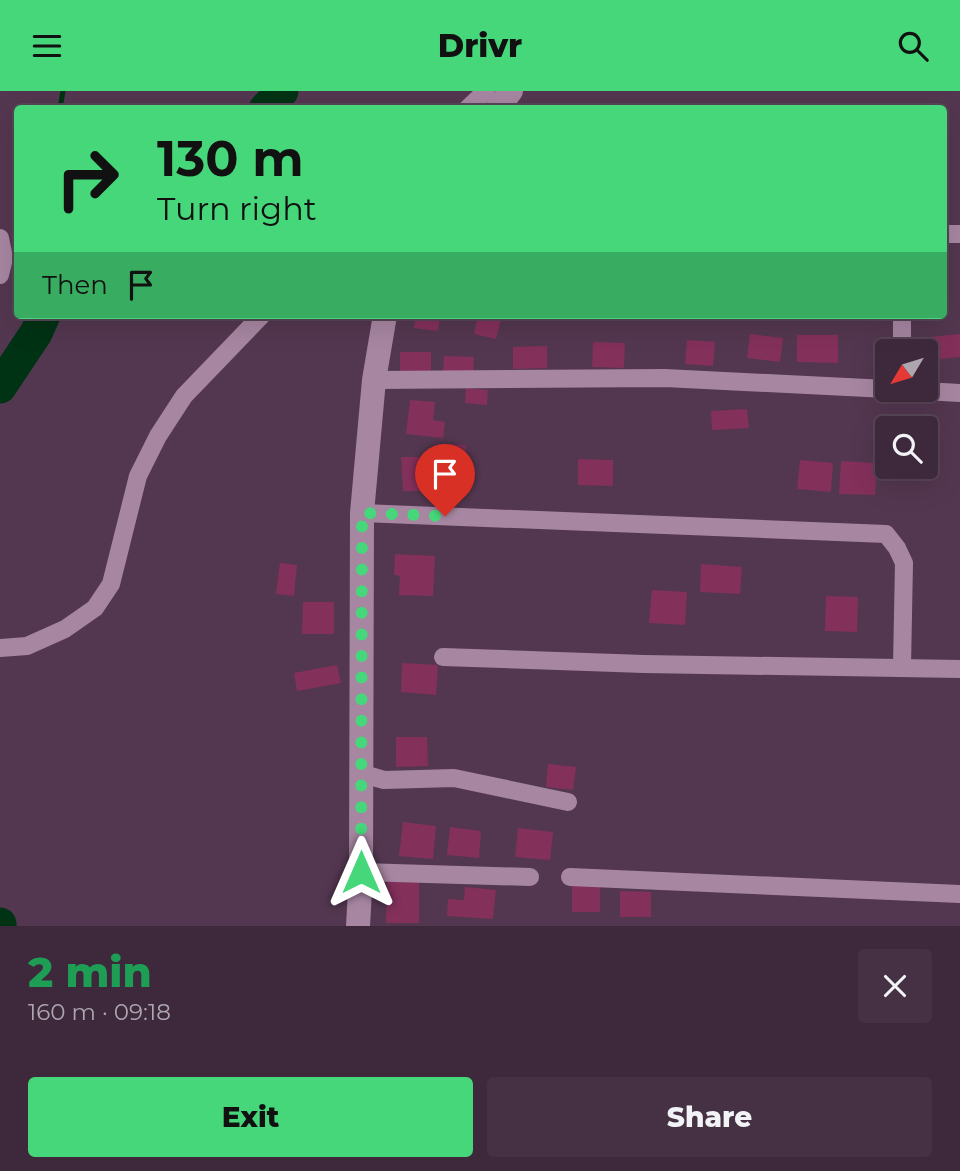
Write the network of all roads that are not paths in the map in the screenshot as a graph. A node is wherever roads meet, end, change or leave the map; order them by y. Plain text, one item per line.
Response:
1 (486, 91) edge
2 (510, 91) edge
3 (471, 105) edge
4 (499, 105) edge
5 (0, 238) edge
6 (0, 275) edge
7 (258, 319) edge
8 (384, 319) edge
9 (902, 319) edge
10 (902, 339) edge
11 (374, 380) junction
12 (875, 388) edge
13 (938, 392) edge
14 (960, 393) edge
15 (362, 513) junction
16 (0, 647) edge
17 (443, 657) dead end
18 (902, 666) junction
19 (960, 669) edge
20 (360, 773) junction
21 (568, 802) dead end
22 (361, 872) junction
23 (530, 877) dead end
24 (569, 877) dead end
25 (960, 894) edge
26 (358, 926) edge

1 - 3 street
2 - 4 street
5 - 6 street
7 - 16 street
8 - 11 street
9 - 10 street
11 - 12 street
11 - 15 street
13 - 14 street
15 - 18 street
15 - 20 street
17 - 18 street
18 - 19 street
20 - 21 street
20 - 22 street
22 - 23 street
22 - 26 street
24 - 25 street

